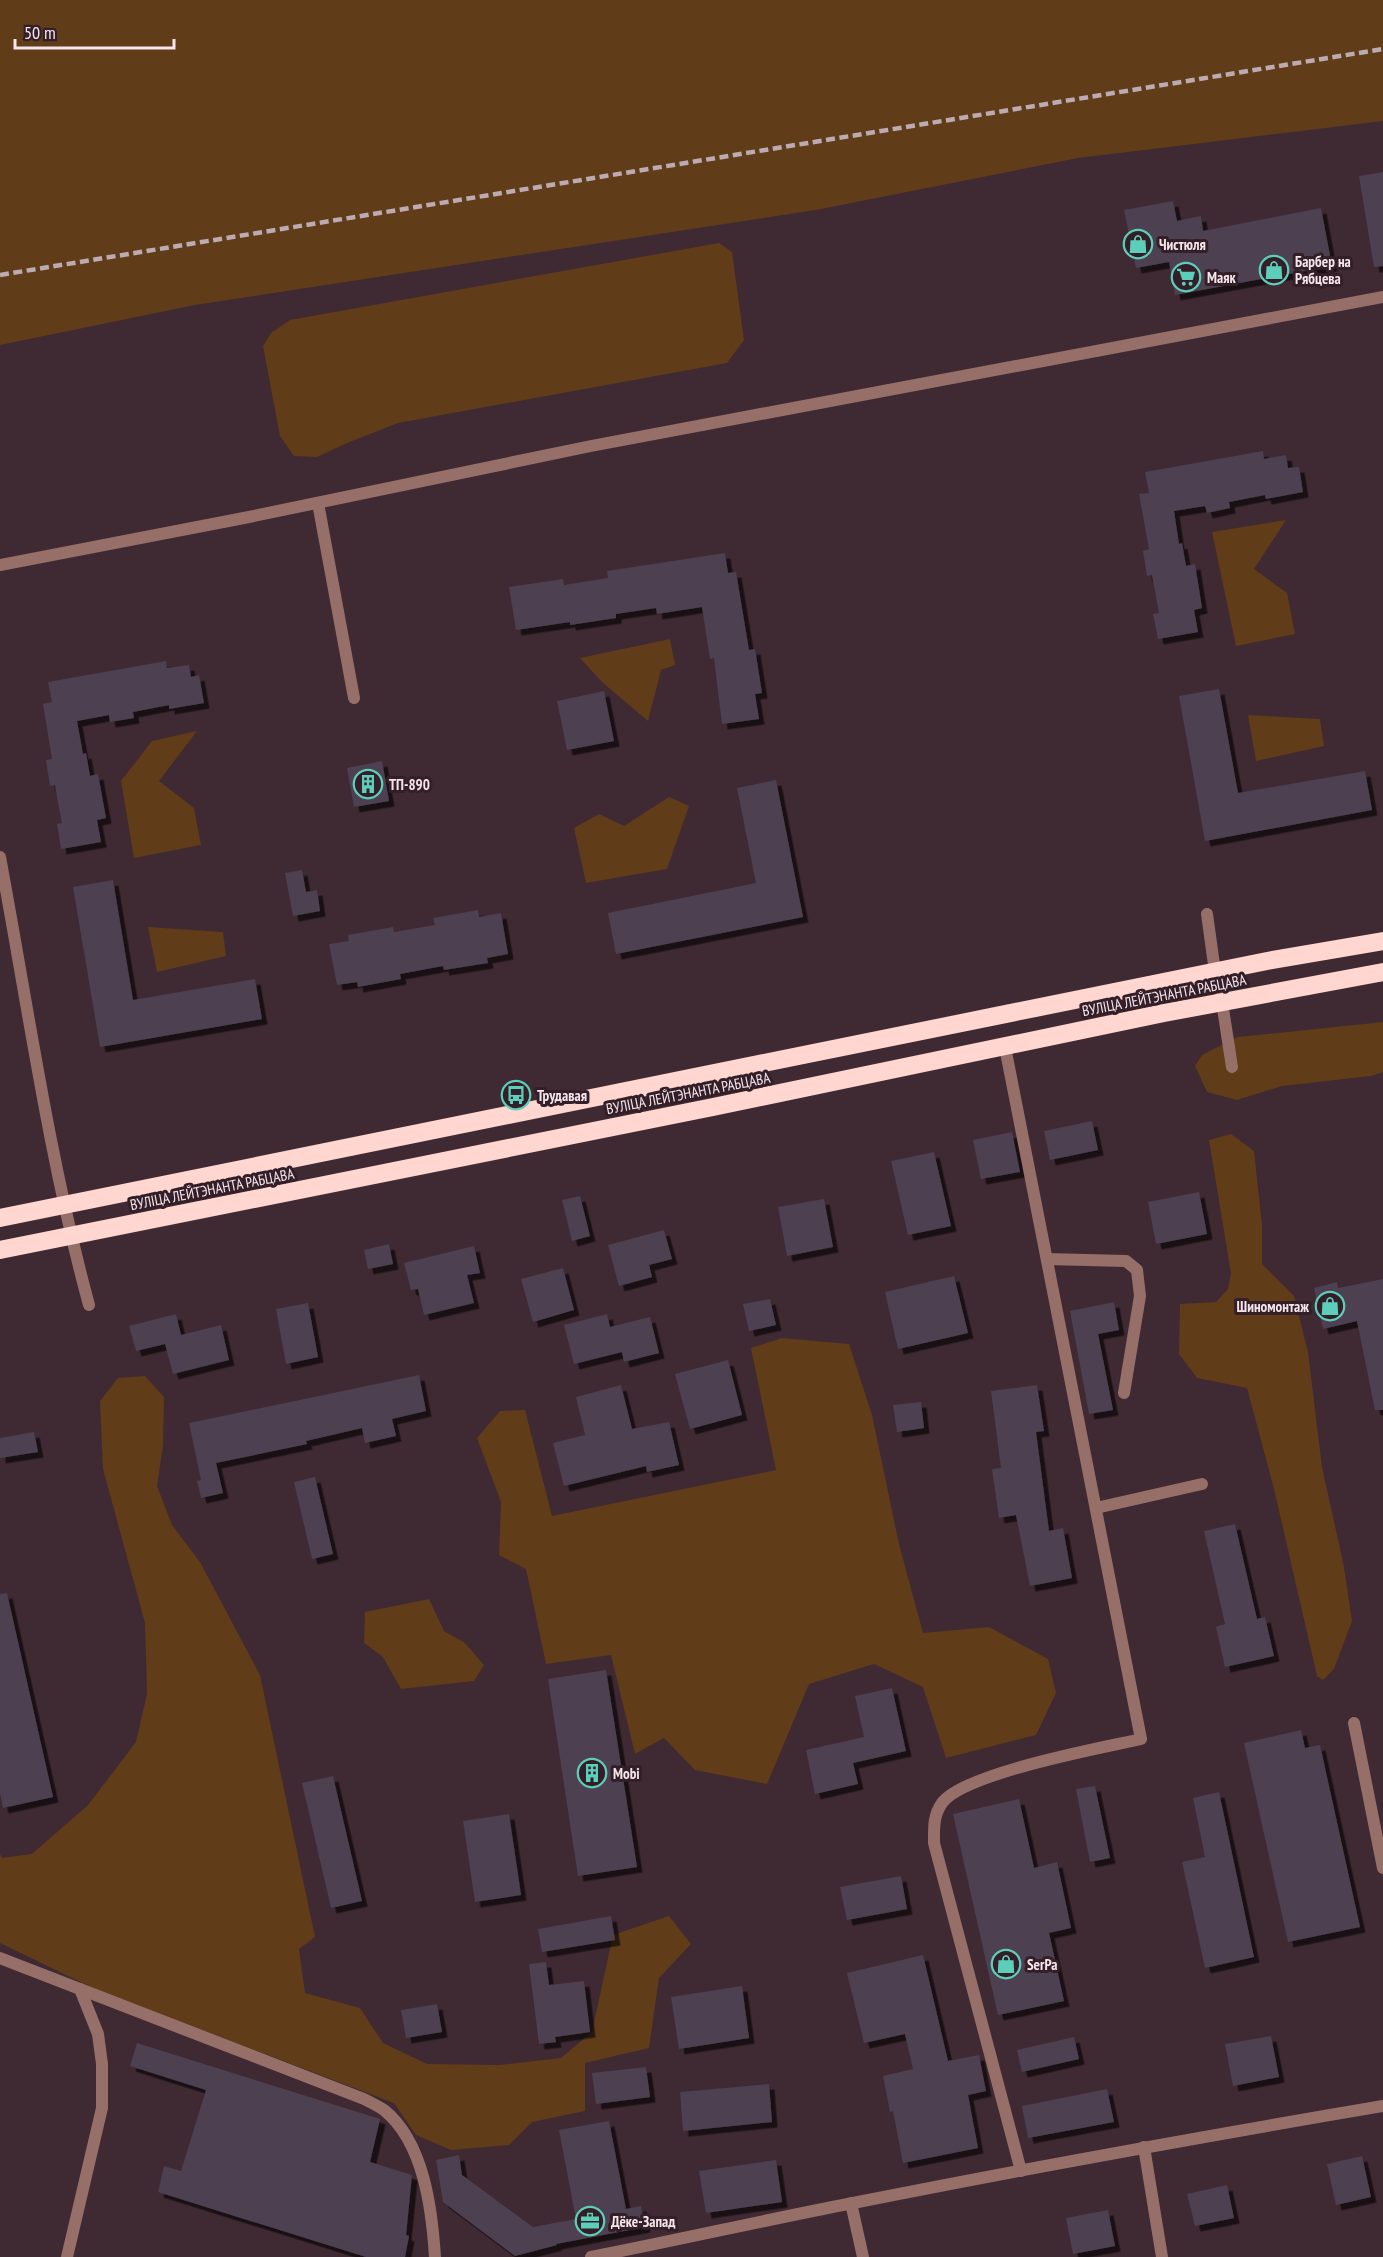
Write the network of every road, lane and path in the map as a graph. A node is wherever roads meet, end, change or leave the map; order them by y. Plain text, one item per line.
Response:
1 (1383, 297) edge
2 (318, 502) junction
3 (0, 565) edge
4 (354, 698) dead end
5 (0, 858) edge
6 (1207, 914) dead end
7 (1383, 941) edge
8 (1215, 972) junction
9 (1383, 972) edge
10 (1221, 1002) junction
11 (1005, 1047) junction
12 (1232, 1067) dead end
13 (64, 1205) junction
14 (0, 1218) edge
15 (70, 1236) junction
16 (0, 1250) edge
17 (1047, 1259) junction
18 (89, 1305) dead end
19 (1124, 1393) dead end
20 (1202, 1484) dead end
21 (1096, 1508) junction
22 (1354, 1723) dead end
23 (1383, 1869) edge
24 (0, 1958) edge
25 (80, 1989) junction
26 (1383, 2106) edge
27 (1144, 2147) junction
28 (1021, 2170) junction
29 (851, 2203) junction
30 (68, 2257) edge
31 (435, 2257) edge
32 (591, 2257) edge
33 (863, 2257) edge
34 (1162, 2257) edge

1 - 2 street
2 - 3 street
2 - 4 street
5 - 13 street
6 - 8 street
7 - 8 highway, ВУЛІЦА ЛЕЙТЭНАНТА РАБЦАВА
8 - 10 street
8 - 13 highway, ВУЛІЦА ЛЕЙТЭНАНТА РАБЦАВА
9 - 10 highway, ВУЛІЦА ЛЕЙТЭНАНТА РАБЦАВА
10 - 11 highway, ВУЛІЦА ЛЕЙТЭНАНТА РАБЦАВА
10 - 12 street
11 - 15 highway, ВУЛІЦА ЛЕЙТЭНАНТА РАБЦАВА
11 - 17 street
13 - 14 highway, ВУЛІЦА ЛЕЙТЭНАНТА РАБЦАВА
13 - 15 street
15 - 16 highway, ВУЛІЦА ЛЕЙТЭНАНТА РАБЦАВА
15 - 18 street
17 - 19 street
17 - 21 street
20 - 21 street
21 - 28 street
22 - 23 street
24 - 25 street
25 - 30 street
25 - 31 street
26 - 27 street
27 - 28 street
27 - 34 street
28 - 29 street
29 - 32 street
29 - 33 street

